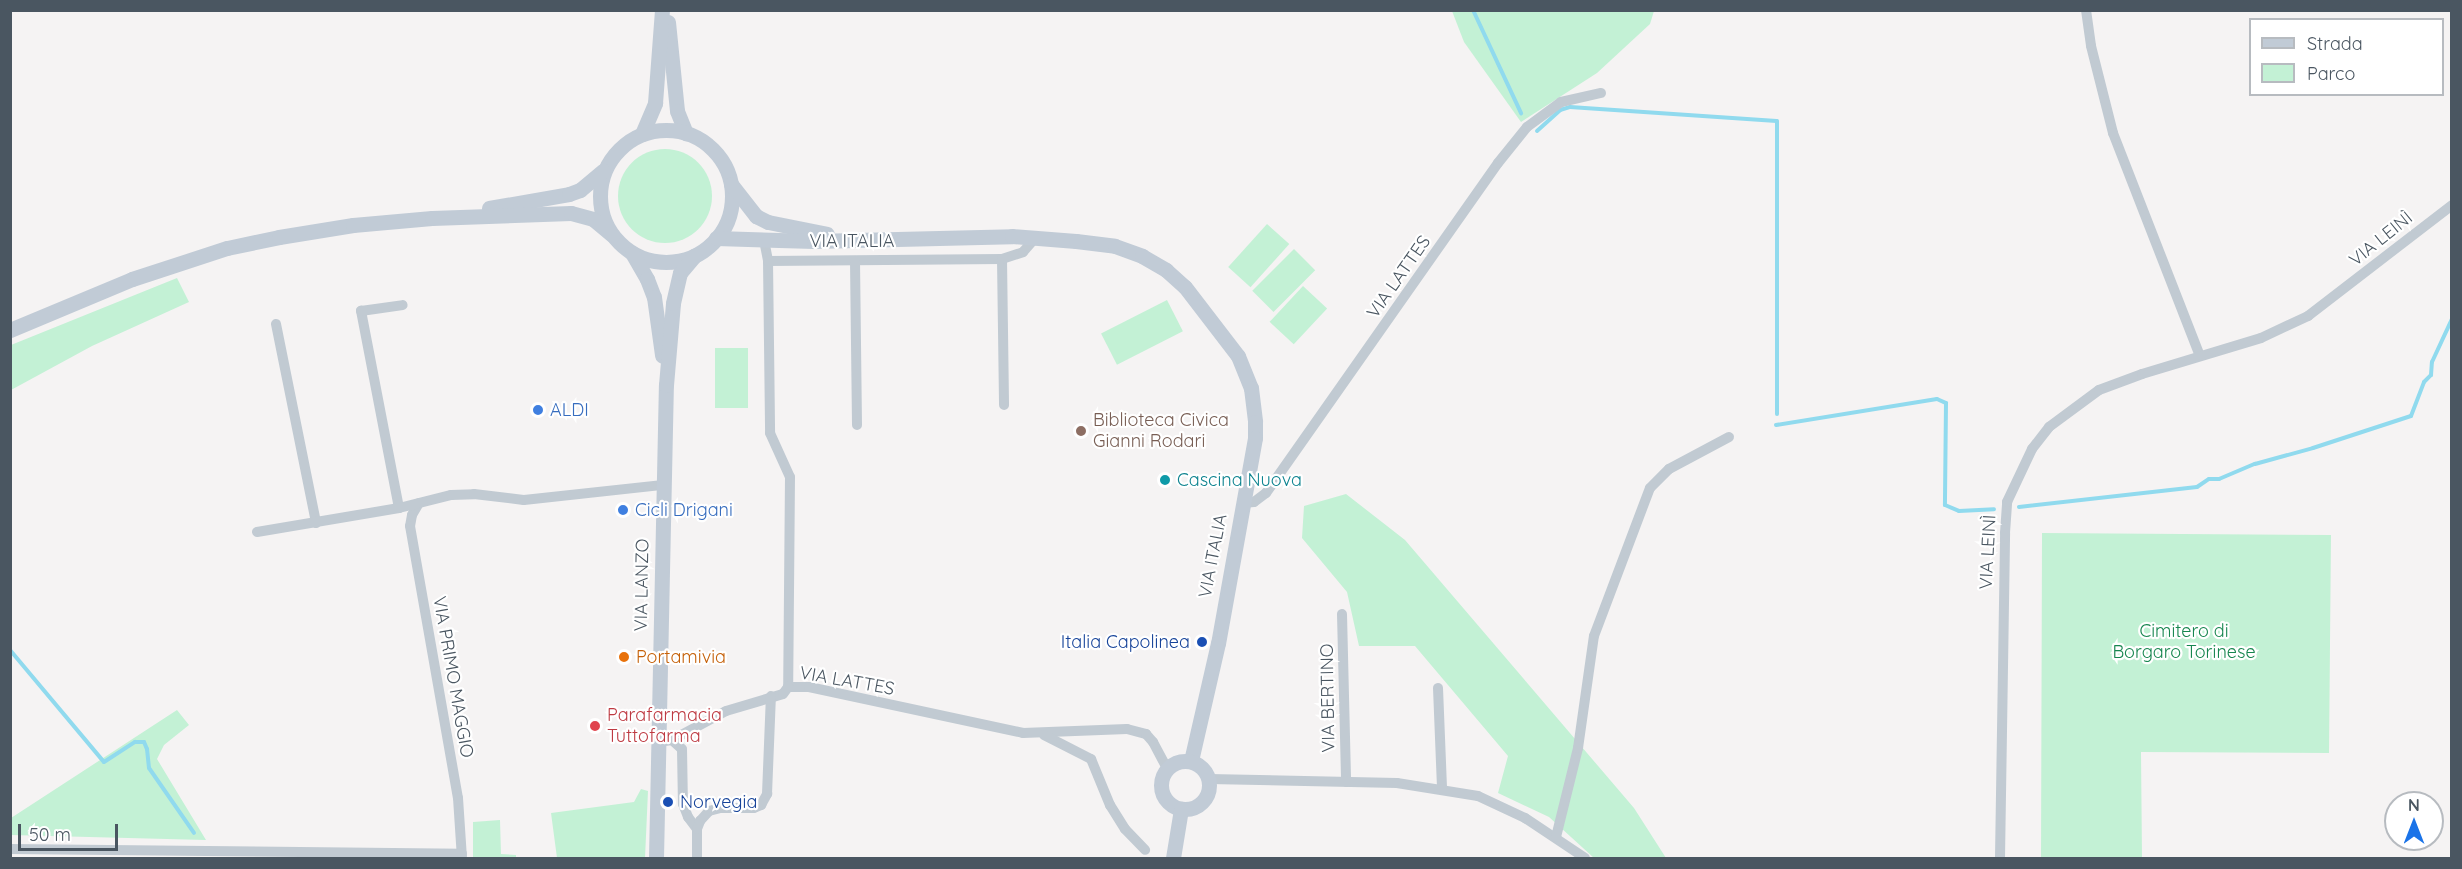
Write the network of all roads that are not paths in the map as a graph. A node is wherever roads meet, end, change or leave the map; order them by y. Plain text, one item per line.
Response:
1 (662, 10) edge
2 (667, 10) edge
3 (2086, 10) edge
4 (1601, 93) dead end
5 (642, 134) junction
6 (686, 134) junction
7 (605, 169) junction
8 (730, 183) junction
9 (2451, 205) edge
10 (432, 218) junction
11 (612, 235) junction
12 (1036, 237) junction
13 (716, 238) junction
14 (847, 239) junction
15 (764, 240) junction
16 (632, 253) junction
17 (695, 255) junction
18 (1002, 259) junction
19 (768, 261) junction
20 (855, 261) junction
21 (403, 305) dead end
22 (276, 324) dead end
23 (10, 330) edge
24 (2200, 356) junction
25 (666, 385) junction
26 (1005, 405) dead end
27 (857, 425) dead end
28 (1729, 436) dead end
29 (663, 485) junction
30 (420, 503) junction
31 (1243, 503) junction
32 (399, 508) junction
33 (316, 523) junction
34 (257, 532) dead end
35 (1342, 614) dead end
36 (788, 687) junction
37 (1438, 688) dead end
38 (771, 696) junction
39 (1041, 734) junction
40 (665, 741) junction
41 (1191, 761) junction
42 (1167, 768) junction
43 (1209, 779) junction
44 (1346, 782) junction
45 (1442, 788) junction
46 (1181, 809) junction
47 (697, 829) junction
48 (1556, 837) junction
49 (10, 849) edge
50 (1145, 850) dead end
51 (57, 854) edge
52 (292, 855) edge
53 (462, 856) edge
54 (1578, 856) edge
55 (656, 858) edge
56 (697, 858) edge
57 (1173, 858) edge
58 (2000, 858) edge

1 - 5 street
2 - 6 street
3 - 24 street
4 - 31 street, VIA LATTES
5 - 6 street
5 - 7 street
6 - 8 street
7 - 10 street
7 - 11 street
8 - 13 street
8 - 14 street, VIA ITALIA
9 - 24 street, VIA LEINÌ
10 - 11 street
10 - 23 street
11 - 16 street
12 - 14 street, VIA ITALIA
12 - 18 street, VIA ITALIA
12 - 31 street, VIA ITALIA
13 - 15 street, VIA ITALIA
13 - 17 street
14 - 15 street, VIA ITALIA
15 - 19 street
16 - 17 street
16 - 25 street, VIA LANZO
17 - 25 street, VIA LANZO
18 - 20 street, VIA ITALIA
18 - 26 street
19 - 20 street, VIA ITALIA
19 - 36 street
20 - 27 street
21 - 32 street
22 - 33 street
24 - 58 street, VIA LEINÌ
25 - 29 street, VIA LANZO
28 - 48 street
29 - 30 street
29 - 40 street, VIA LANZO
30 - 32 street
30 - 53 street, VIA PRIMO MAGGIO
31 - 41 street, VIA ITALIA
32 - 33 street
33 - 34 street
35 - 44 street, VIA BERTINO
36 - 38 street, VIA LATTES
36 - 39 street, VIA LATTES
37 - 45 street
38 - 40 street, VIA LATTES
38 - 47 street
39 - 42 street, VIA LATTES
39 - 50 street, VIA LATTES
40 - 47 street
40 - 55 street, VIA LANZO
41 - 42 street
41 - 43 street
42 - 46 street
43 - 44 street
43 - 46 street
44 - 45 street
45 - 48 street
46 - 57 street
47 - 56 street
48 - 54 street
49 - 51 street
51 - 52 street
52 - 53 street

